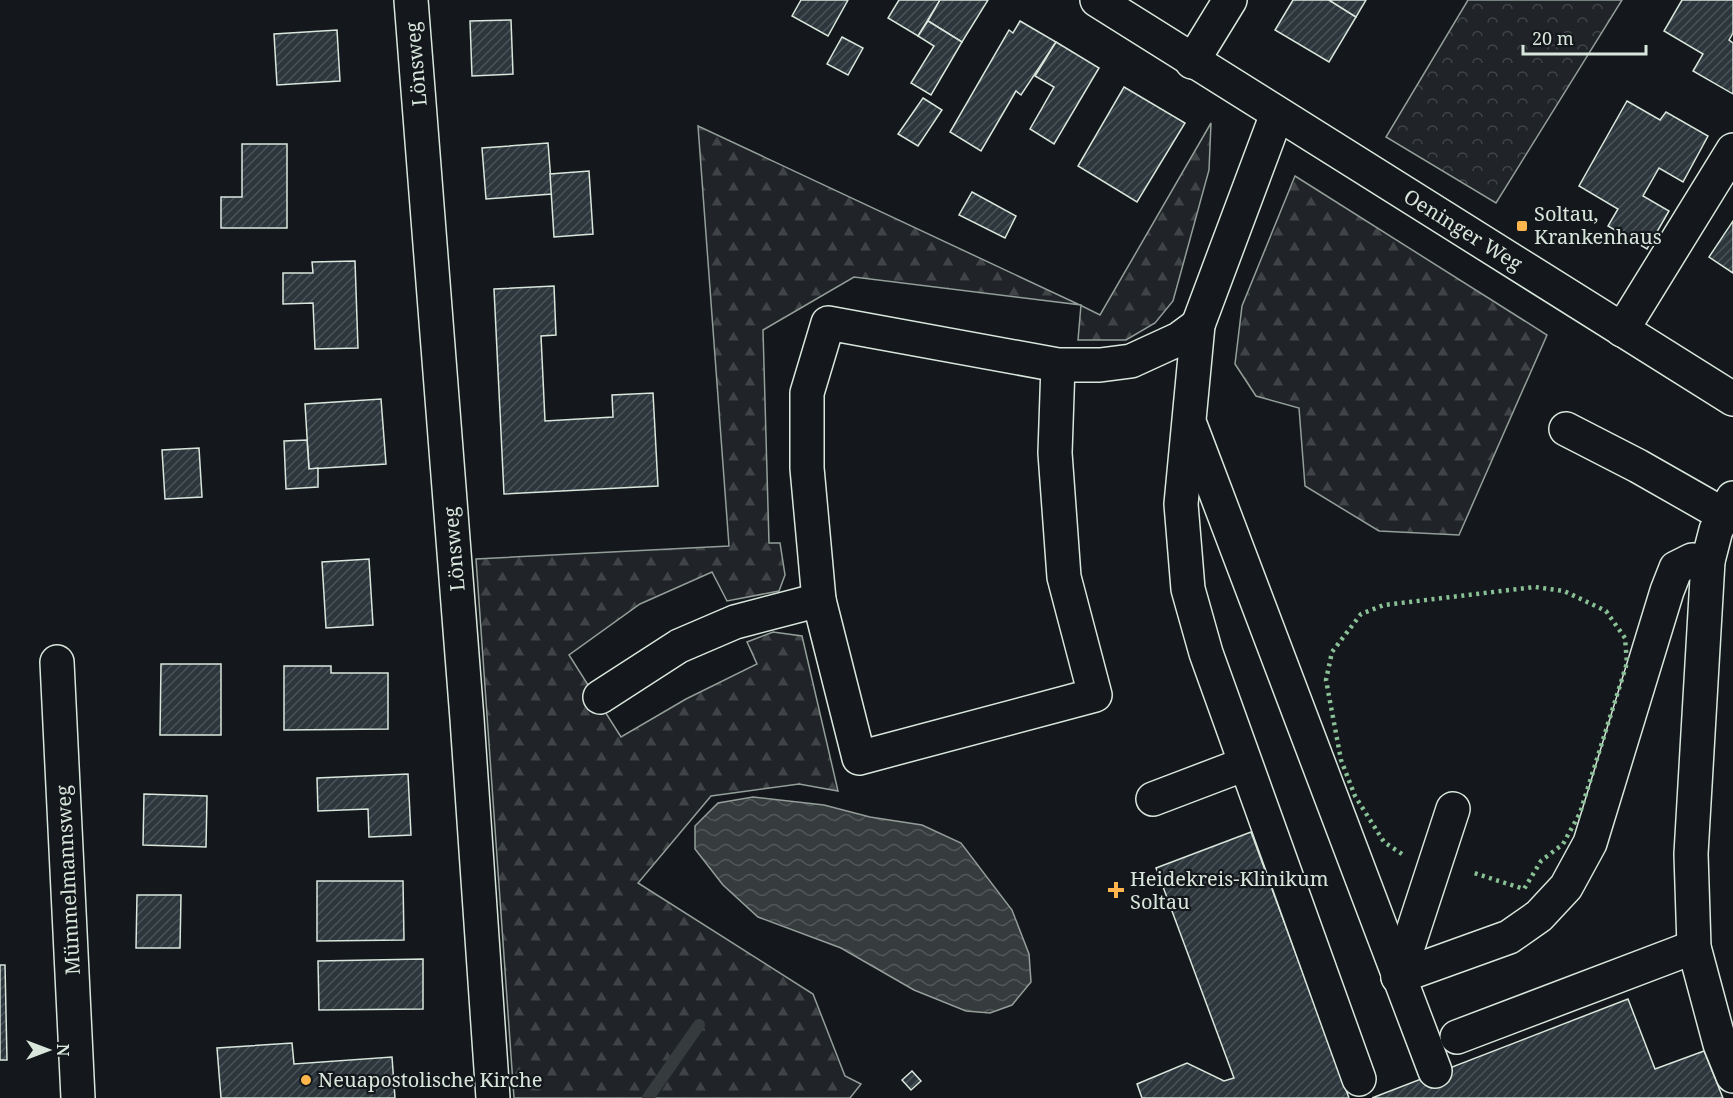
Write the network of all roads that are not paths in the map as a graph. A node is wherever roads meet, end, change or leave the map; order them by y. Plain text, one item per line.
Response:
1 (411, 0) edge
2 (1097, 0) edge
3 (1230, 0) edge
4 (1192, 62) junction
5 (1277, 114) junction
6 (1733, 150) edge
7 (1198, 325) junction
8 (1622, 330) junction
9 (1058, 365) junction
10 (1733, 399) edge
11 (1188, 420) junction
12 (1566, 429) dead end
13 (1729, 506) edge
14 (1708, 561) junction
15 (819, 600) junction
16 (57, 662) dead end
17 (600, 697) dead end
18 (1245, 764) junction
19 (1153, 799) dead end
20 (1453, 809) dead end
21 (1694, 947) junction
22 (1398, 978) junction
23 (1456, 1037) dead end
24 (1435, 1071) dead end
25 (1733, 1076) edge
26 (1359, 1079) dead end
27 (78, 1098) edge
28 (493, 1098) edge

1 - 28 street, Lönsweg
2 - 4 street, Oeninger Weg
3 - 4 street
4 - 5 street, Oeninger Weg
5 - 7 street
5 - 8 street, Oeninger Weg
6 - 8 street
7 - 9 street
7 - 11 street
8 - 10 street, Oeninger Weg
9 - 15 street
9 - 15 street
11 - 18 street
11 - 22 street
12 - 13 street
13 - 14 street
14 - 21 street
14 - 22 street
15 - 17 street
16 - 27 street, Mümmelmannsweg
18 - 19 street
18 - 26 street
20 - 22 street
21 - 23 street
21 - 25 street
22 - 24 street

